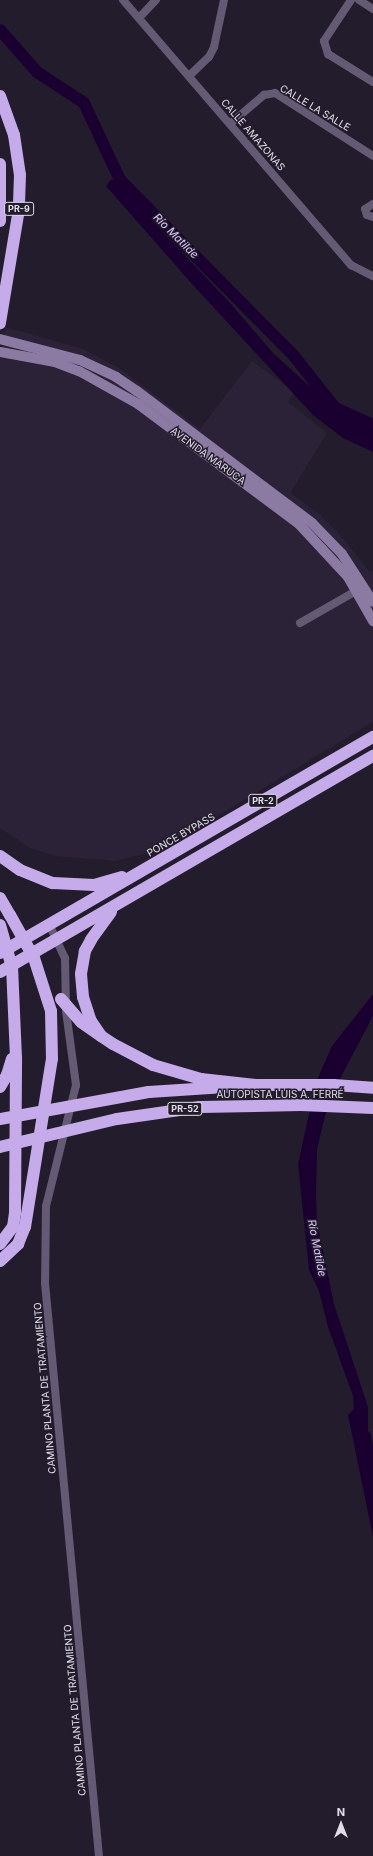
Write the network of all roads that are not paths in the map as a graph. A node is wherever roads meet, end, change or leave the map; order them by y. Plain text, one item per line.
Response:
1 (123, 0) edge
2 (156, 0) edge
3 (224, 0) edge
4 (351, 0) edge
5 (359, 0) edge
6 (373, 9) edge
7 (139, 18) junction
8 (189, 76) junction
9 (373, 82) edge
10 (0, 96) edge
11 (230, 124) junction
12 (373, 156) edge
13 (0, 164) edge
14 (373, 204) edge
15 (373, 217) edge
16 (0, 221) edge
17 (373, 278) edge
18 (0, 323) edge
19 (0, 339) edge
20 (0, 352) edge
21 (356, 591) junction
22 (373, 602) edge
23 (373, 621) edge
24 (300, 623) dead end
25 (373, 737) edge
26 (373, 756) edge
27 (0, 856) edge
28 (141, 872) junction
29 (0, 898) edge
30 (117, 904) junction
31 (49, 924) junction
32 (0, 925) edge
33 (57, 940) junction
34 (0, 953) edge
35 (34, 958) junction
36 (0, 972) edge
37 (101, 1036) junction
38 (16, 1042) junction
39 (256, 1085) junction
40 (0, 1087) edge
41 (373, 1088) edge
42 (373, 1108) edge
43 (0, 1119) edge
44 (0, 1147) edge
45 (0, 1244) edge
46 (0, 1261) edge
47 (99, 1856) edge

1 - 7 street, CALLE AMAZONAS
2 - 7 street
3 - 8 street
4 - 9 street
5 - 6 street
7 - 8 street, CALLE AMAZONAS
8 - 11 street, CALLE AMAZONAS
10 - 18 highway, PR-9
11 - 12 street, CALLE LA SALLE
11 - 17 street, CALLE AMAZONAS
13 - 16 highway, PR-9
14 - 15 street
19 - 22 street, AVENIDA MARUCA
20 - 21 street, AVENIDA MARUCA
21 - 23 street, AVENIDA MARUCA
21 - 24 street
25 - 28 highway, PONCE BYPASS / PR-2
26 - 30 highway, PR-2
27 - 28 highway
28 - 31 highway, PONCE BYPASS / PR-2
29 - 35 highway, bridge
30 - 33 highway, PR-2
30 - 37 highway
31 - 33 street, CAMINO PLANTA DE TRATAMIENTO
31 - 34 highway, PONCE BYPASS / PR-2
32 - 38 highway, bridge
33 - 36 highway, PR-2
33 - 47 street, CAMINO PLANTA DE TRATAMIENTO
35 - 37 highway, bridge
35 - 46 highway
37 - 39 highway, bridge
38 - 40 highway
38 - 45 highway
39 - 41 highway, AUTOPISTA LUIS A. FERRÉ / PR-52
39 - 43 highway, AUTOPISTA LUIS A. FERRÉ / PR-52, bridge
42 - 44 highway, AUTOPISTA LUIS A. FERRÉ / PR-52, bridge

